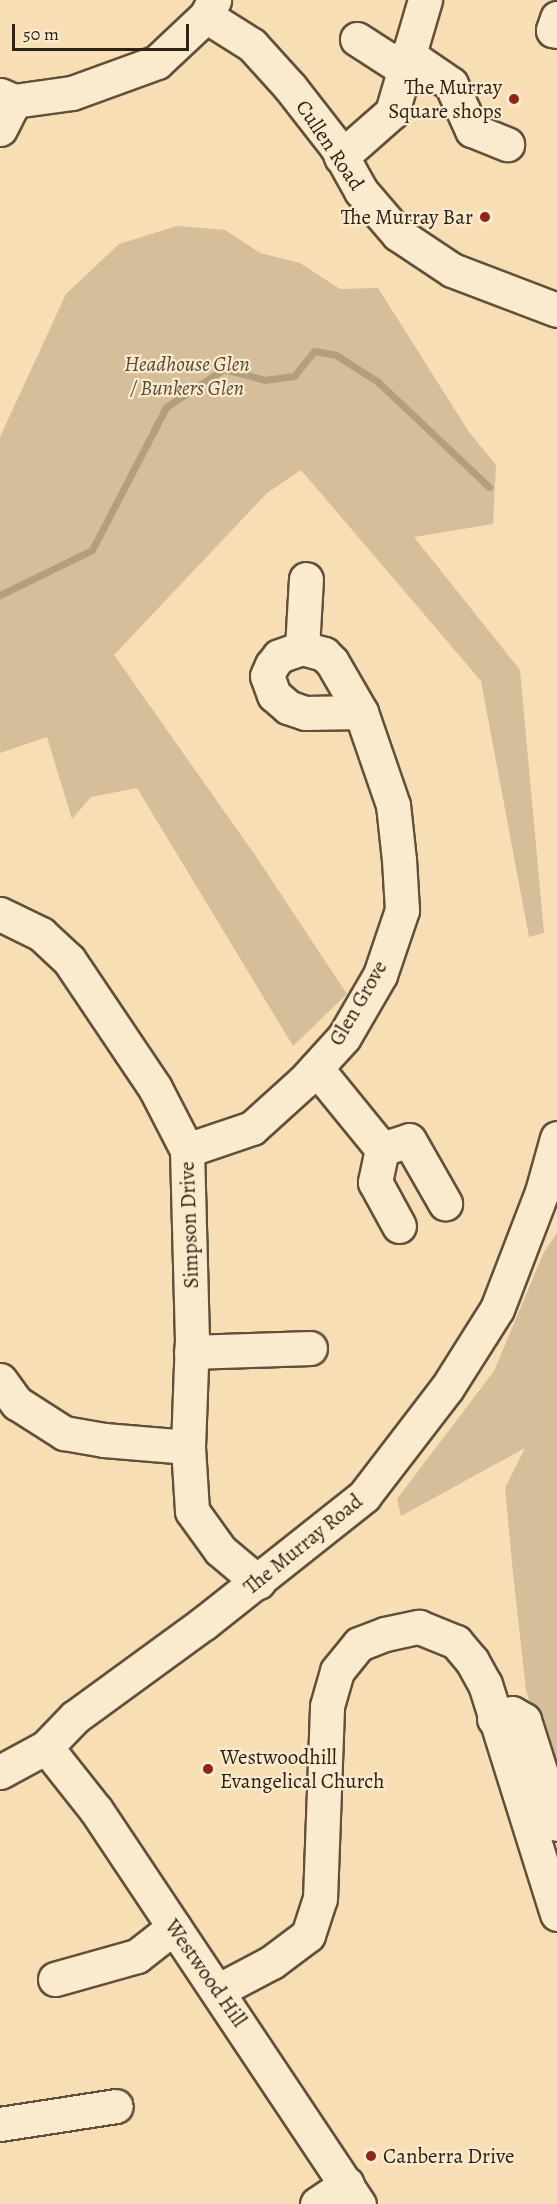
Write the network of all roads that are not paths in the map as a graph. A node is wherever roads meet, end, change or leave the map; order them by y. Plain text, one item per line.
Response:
1 (425, 0) edge
2 (210, 8) edge
3 (557, 18) edge
4 (557, 31) edge
5 (357, 39) dead end
6 (405, 61) junction
7 (5, 108) edge
8 (507, 144) dead end
9 (341, 157) junction
10 (557, 310) edge
11 (306, 579) dead end
12 (302, 648) junction
13 (361, 712) junction
14 (0, 914) edge
15 (316, 1068) junction
16 (557, 1138) edge
17 (382, 1149) junction
18 (187, 1150) junction
19 (446, 1203) dead end
20 (399, 1226) dead end
21 (310, 1348) dead end
22 (191, 1352) junction
23 (0, 1380) edge
24 (188, 1447) junction
25 (258, 1582) junction
26 (494, 1719) junction
27 (46, 1747) junction
28 (0, 1772) edge
29 (557, 1824) edge
30 (557, 1914) edge
31 (174, 1928) junction
32 (55, 1979) dead end
33 (219, 1990) junction
34 (116, 2106) dead end
35 (0, 2124) edge
36 (353, 2194) edge
37 (317, 2204) edge

1 - 6 street
2 - 7 street
2 - 9 street, Cullen Road
3 - 4 street
5 - 6 street
6 - 8 street
6 - 9 street
9 - 10 street, Cullen Road
11 - 12 street
12 - 13 street, Glen Grove
12 - 13 street
13 - 15 street, Glen Grove
14 - 18 street, Simpson Drive
15 - 17 street
15 - 18 street, Glen Grove
16 - 25 street, The Murray Road
17 - 19 street
17 - 20 street
18 - 22 street, Simpson Drive
21 - 22 street
22 - 24 street, Simpson Drive
23 - 24 street
24 - 25 street, Simpson Drive
25 - 27 street, The Murray Road
26 - 29 street
26 - 30 street
26 - 33 street
27 - 28 street, The Murray Road
27 - 31 street, Westwood Hill
31 - 32 street
31 - 33 street, Westwood Hill
33 - 36 street, Westwood Hill
34 - 35 street
36 - 37 street

